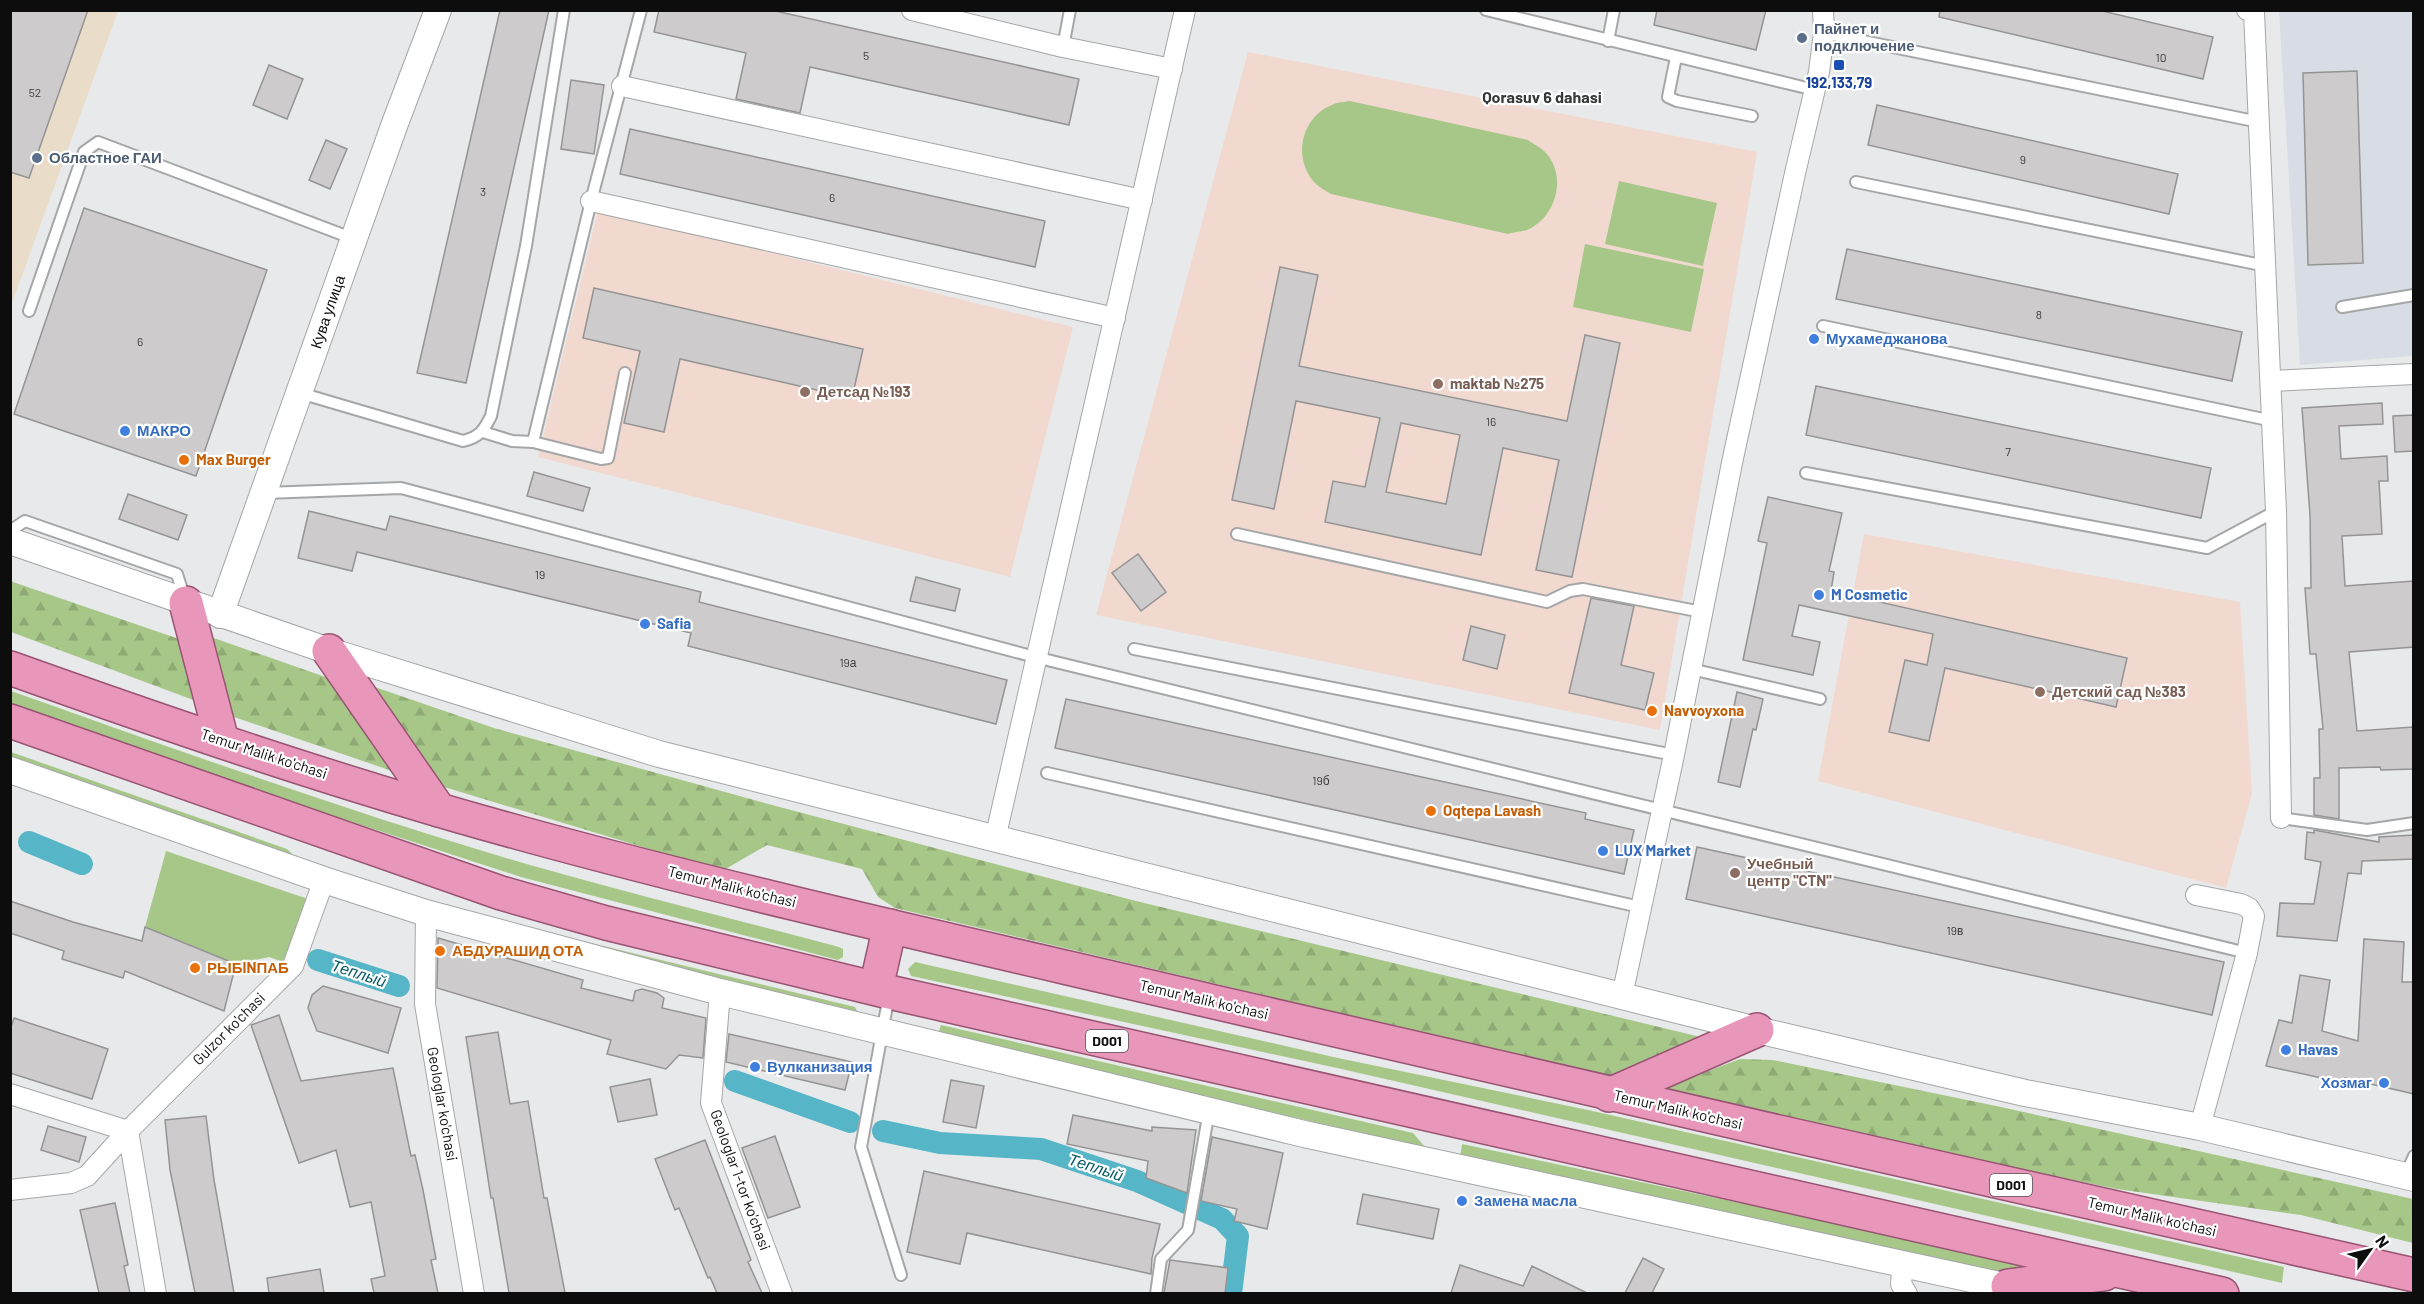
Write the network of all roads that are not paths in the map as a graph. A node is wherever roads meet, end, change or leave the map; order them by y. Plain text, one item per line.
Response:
1 (438, 10) edge
2 (564, 10) edge
3 (640, 10) edge
4 (912, 10) edge
5 (1070, 10) edge
6 (1185, 10) edge
7 (1486, 10) edge
8 (1614, 10) edge
9 (1823, 10) edge
10 (2252, 11) edge
11 (1824, 33) junction
12 (1608, 41) junction
13 (1063, 46) junction
14 (1676, 57) junction
15 (1172, 69) junction
16 (622, 86) junction
17 (1815, 90) junction
18 (1752, 116) dead end
19 (2259, 122) junction
20 (1856, 182) dead end
21 (1142, 200) junction
22 (591, 201) junction
23 (354, 240) junction
24 (2266, 266) junction
25 (2414, 296) edge
26 (2342, 307) dead end
27 (29, 311) dead end
28 (1115, 318) junction
29 (1823, 326) dead end
30 (625, 373) dead end
31 (2414, 374) edge
32 (2271, 381) junction
33 (300, 393) junction
34 (2273, 421) junction
35 (483, 432) junction
36 (533, 442) junction
37 (1806, 473) dead end
38 (265, 493) junction
39 (2276, 512) junction
40 (10, 531) edge
41 (1237, 534) dead end
42 (10, 541) edge
43 (186, 603) junction
44 (1702, 612) junction
45 (220, 615) junction
46 (1134, 649) dead end
47 (329, 651) junction
48 (1035, 657) junction
49 (10, 668) edge
50 (1691, 669) junction
51 (1820, 699) dead end
52 (10, 721) edge
53 (222, 741) junction
54 (1674, 755) junction
55 (10, 770) edge
56 (1047, 773) dead end
57 (439, 810) junction
58 (1662, 811) junction
59 (2281, 818) joint
60 (2414, 823) edge
61 (995, 839) junction
62 (324, 880) junction
63 (2196, 895) dead end
64 (1640, 907) junction
65 (426, 913) junction
66 (890, 926) junction
67 (2247, 952) junction
68 (883, 990) junction
69 (720, 992) junction
70 (1622, 996) junction
71 (1757, 1030) junction
72 (882, 1032) junction
73 (10, 1094) edge
74 (1609, 1095) junction
75 (1209, 1111) junction
76 (2200, 1127) junction
77 (128, 1131) junction
78 (2411, 1170) edge
79 (10, 1190) edge
80 (2128, 1272) junction
81 (900, 1275) dead end
82 (2414, 1275) edge
83 (1900, 1284) edge
84 (2023, 1290) edge
85 (156, 1293) edge
86 (474, 1293) edge
87 (782, 1293) edge
88 (1156, 1293) edge
89 (2222, 1293) edge

1 - 23 street, Кува улица
2 - 35 lane
3 - 16 lane
4 - 13 street
5 - 13 lane
6 - 15 street
7 - 12 lane
8 - 12 lane
9 - 11 street
10 - 19 street
11 - 17 street
11 - 19 lane
12 - 14 lane
13 - 15 street
14 - 17 lane
14 - 18 lane
15 - 21 street
16 - 21 street
16 - 22 lane
17 - 44 street
19 - 24 street
20 - 24 lane
21 - 28 street
22 - 28 street
22 - 36 lane
23 - 27 lane
23 - 33 street, Кува улица
24 - 32 street
25 - 26 lane
28 - 48 street
29 - 34 lane
30 - 36 lane
31 - 32 street
32 - 34 street
33 - 35 lane
33 - 38 street, Кува улица
34 - 39 street
35 - 36 lane
37 - 39 lane
38 - 45 street, Кува улица
38 - 48 lane
39 - 59 street
40 - 43 lane
41 - 44 lane
42 - 43 street
43 - 45 street
43 - 53 highway
44 - 50 street
45 - 47 street
46 - 54 lane
47 - 57 highway
47 - 61 street
48 - 58 lane
48 - 61 street
49 - 53 highway, Temur Malik ko'chasi / D001
50 - 51 lane
50 - 54 street
52 - 68 highway, D001
53 - 57 highway, Temur Malik ko'chasi / D001
54 - 58 street
55 - 62 street
56 - 64 lane
57 - 66 highway, Temur Malik ko'chasi / D001
58 - 64 street
58 - 67 lane
59 - 60 lane
61 - 70 street
62 - 65 street
62 - 77 street, Gulzor ko'chasi
63 - 67 street
64 - 70 street
65 - 69 street
65 - 86 street, Geologlar ko'chasi
66 - 68 highway
66 - 74 highway, Temur Malik ko'chasi / D001
67 - 76 street
68 - 72 lane
68 - 80 highway, D001
69 - 72 street
69 - 87 street, Geologlar 1-tor ko'chasi
70 - 71 street
71 - 74 highway
71 - 76 street
72 - 75 street
72 - 81 lane
73 - 77 street
74 - 82 highway, Temur Malik ko'chasi / D001
75 - 83 street
75 - 88 lane
76 - 78 street
77 - 79 street, Gulzor ko'chasi
77 - 85 street
80 - 84 highway
80 - 89 highway, D001
83 - 84 street

